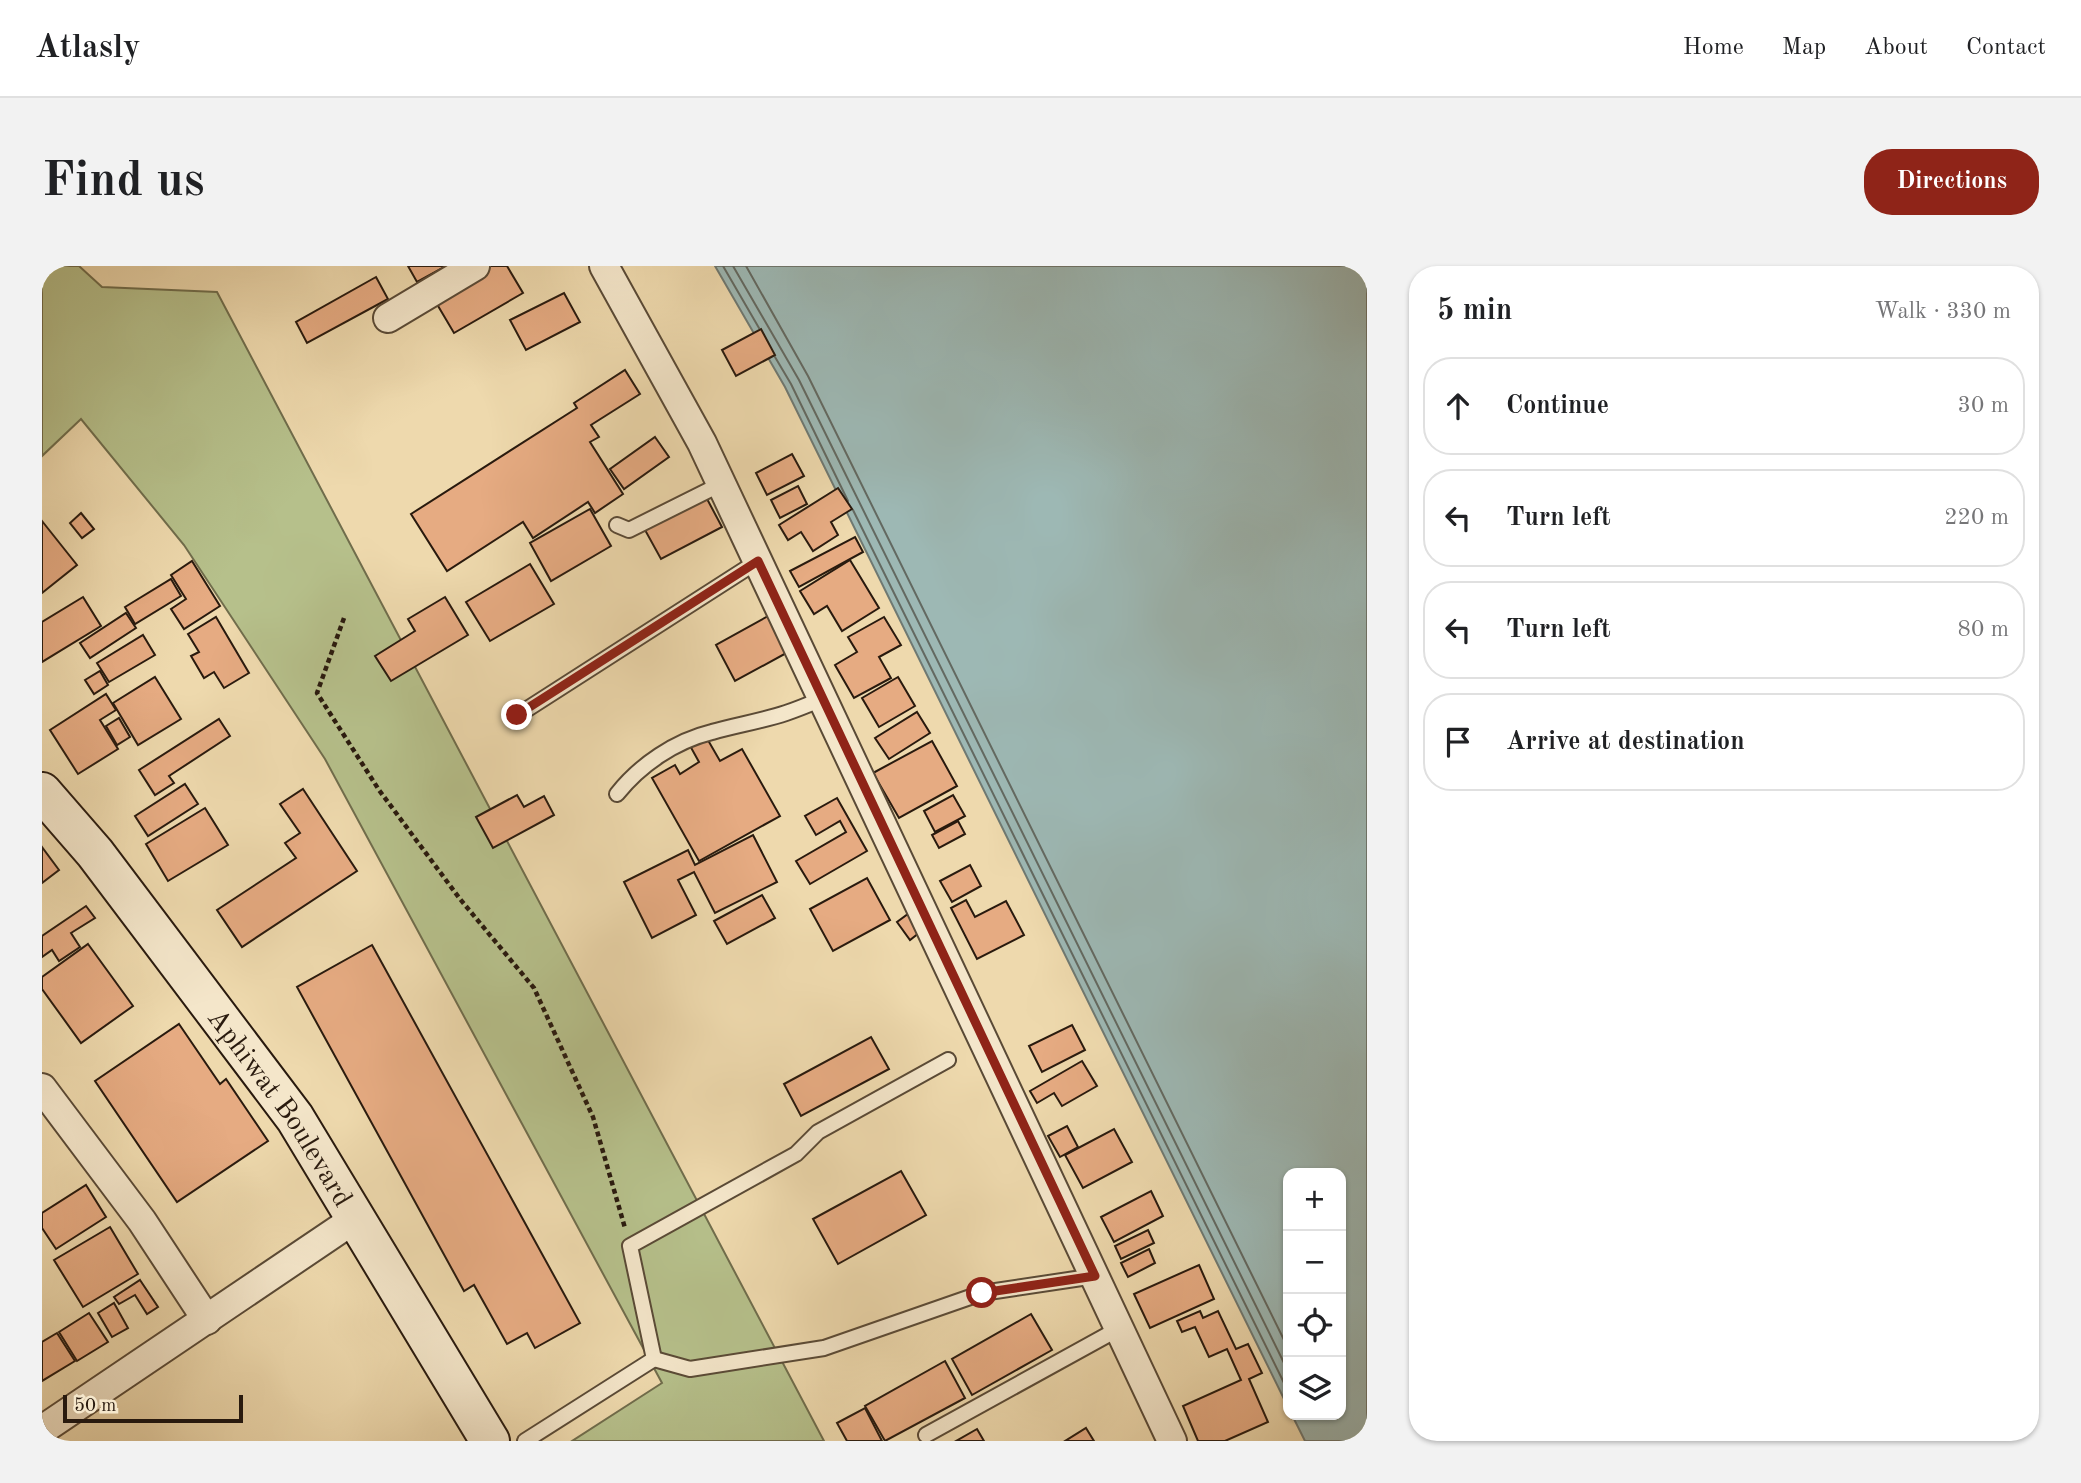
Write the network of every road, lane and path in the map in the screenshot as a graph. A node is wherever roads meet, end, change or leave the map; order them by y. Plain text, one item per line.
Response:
1 (475, 266) edge
2 (604, 266) edge
3 (388, 318) dead end
4 (722, 484) junction
5 (617, 525) dead end
6 (758, 561) junction
7 (344, 618) dead end
8 (822, 699) junction
9 (517, 715) dead end
10 (42, 792) edge
11 (617, 794) dead end
12 (948, 1060) dead end
13 (42, 1088) edge
14 (355, 1218) junction
15 (630, 1246) junction
16 (1095, 1276) junction
17 (207, 1320) junction
18 (1120, 1328) junction
19 (654, 1359) junction
20 (42, 1430) edge
21 (926, 1435) dead end
22 (490, 1441) edge
23 (525, 1441) edge
24 (1171, 1441) edge

1 - 3 street
2 - 4 street
4 - 5 lane
4 - 6 street
6 - 8 street
6 - 9 lane
7 - 15 path
8 - 11 lane
8 - 16 street
10 - 14 street, Aphiwat Boulevard
12 - 15 lane
13 - 17 street
14 - 17 street
14 - 22 street, Aphiwat Boulevard
15 - 19 lane
16 - 18 street
16 - 19 lane
17 - 20 street
18 - 21 lane
18 - 24 street
19 - 23 lane

